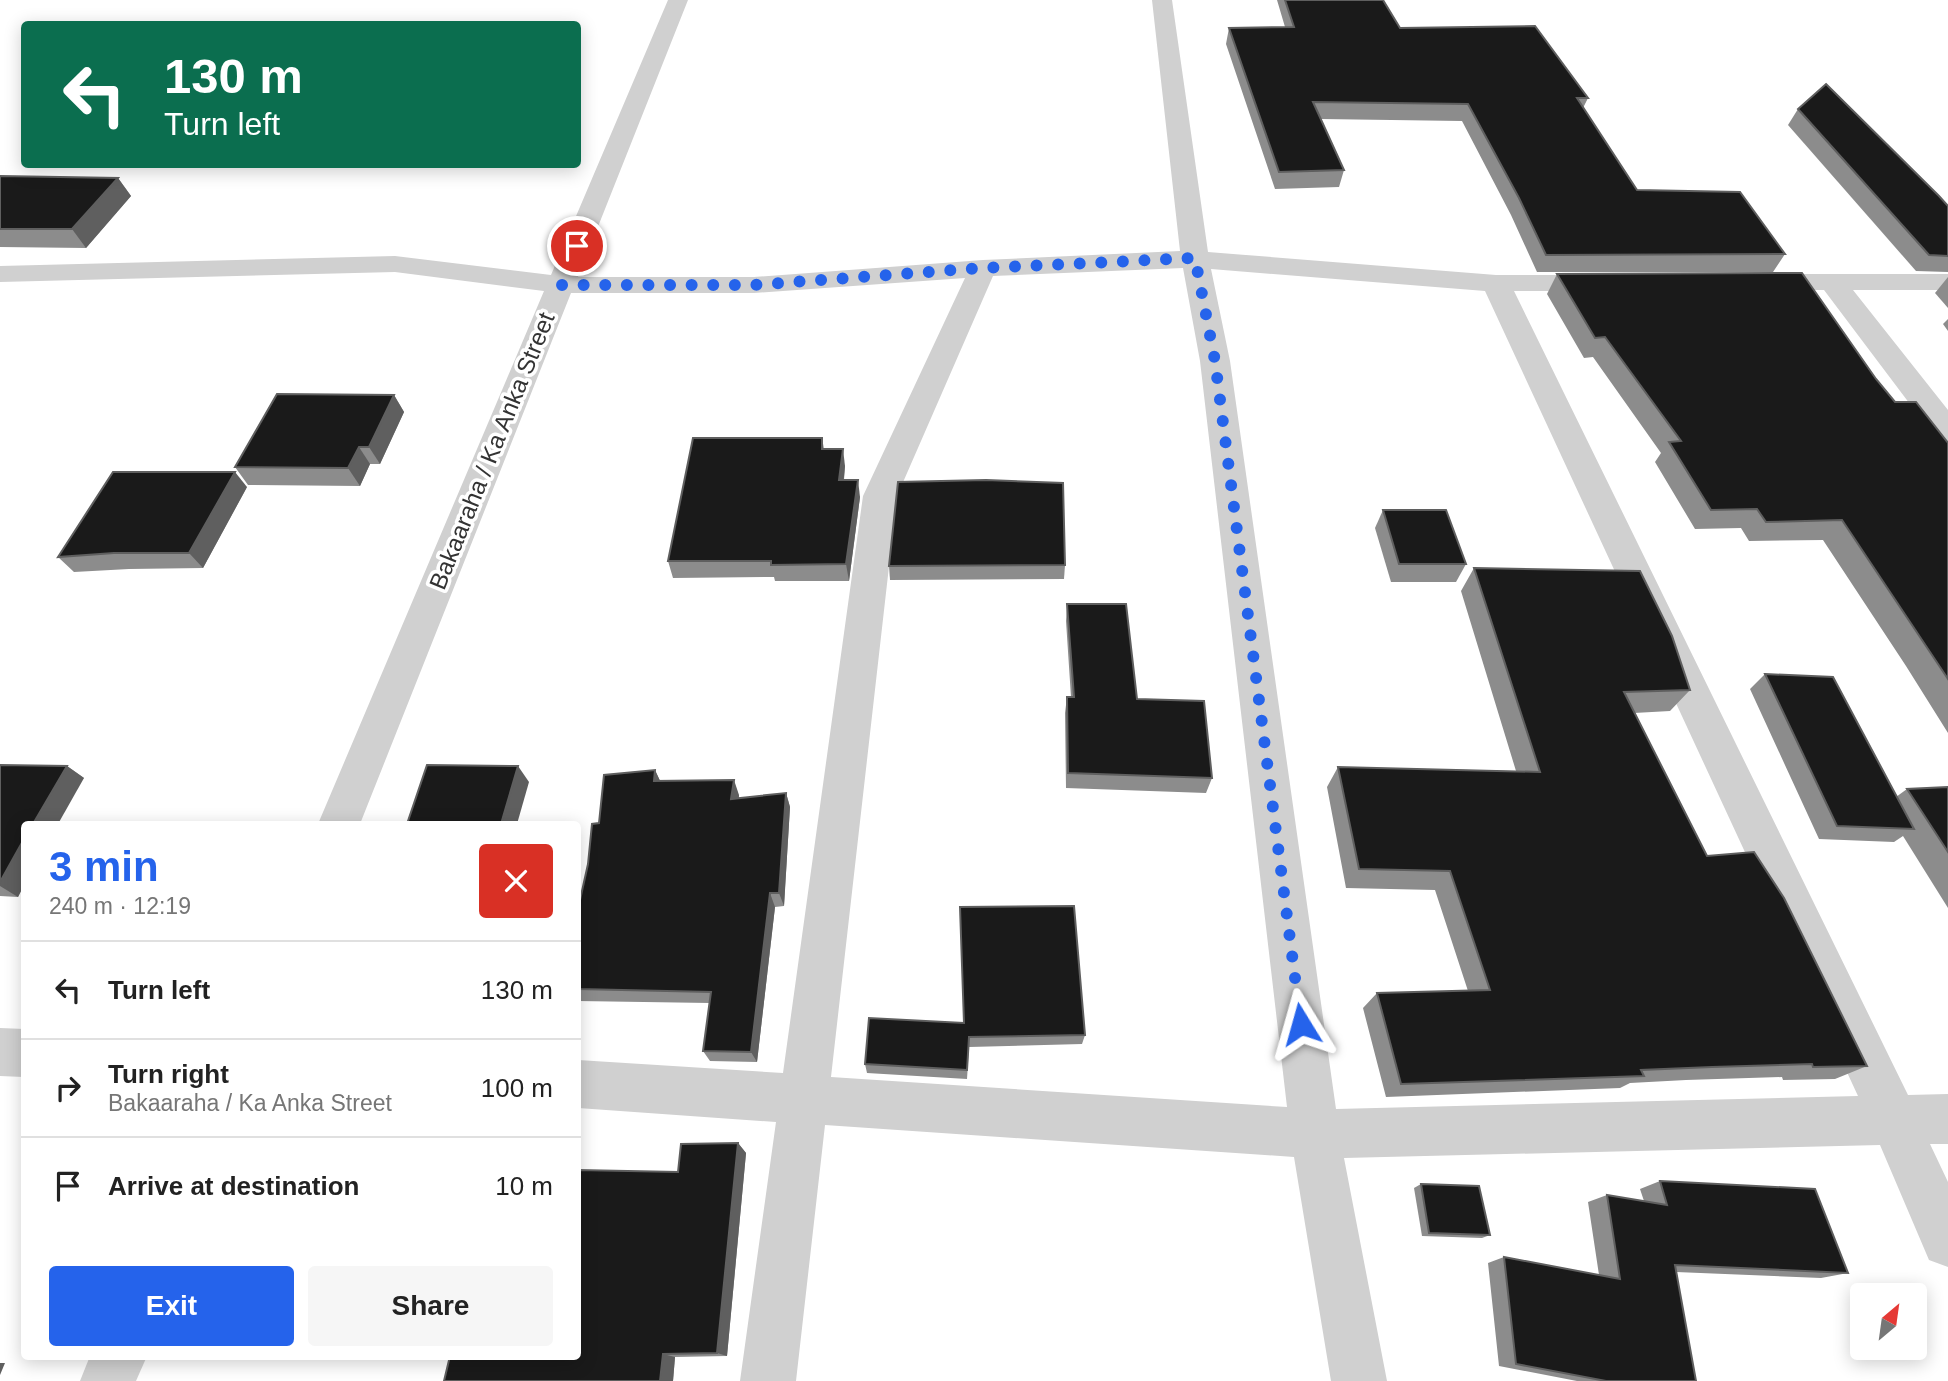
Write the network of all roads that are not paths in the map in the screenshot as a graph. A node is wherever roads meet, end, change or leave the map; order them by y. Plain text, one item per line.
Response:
1 (678, 0) edge
2 (1162, 0) edge
3 (1195, 258) junction
4 (982, 268) junction
5 (0, 274) edge
6 (1720, 282) edge
7 (1832, 282) junction
8 (1948, 282) edge
9 (1496, 283) junction
10 (1636, 283) edge
11 (561, 285) junction
12 (1948, 432) edge
13 (340, 821) edge
14 (0, 1052) edge
15 (21, 1053) edge
16 (581, 1084) edge
17 (804, 1099) junction
18 (1893, 1118) junction
19 (1948, 1119) edge
20 (1315, 1134) junction
21 (1948, 1241) edge
22 (116, 1360) edge
23 (108, 1381) edge
24 (768, 1381) edge
25 (1359, 1381) edge

1 - 11 street, Bakaaraha / Ka Anka Street
2 - 3 street
3 - 4 street
3 - 9 street
3 - 20 street
4 - 11 street
4 - 17 street
5 - 11 street
6 - 7 street
7 - 8 street
7 - 12 street
9 - 10 street
9 - 18 street
11 - 13 street, Bakaaraha / Ka Anka Street
14 - 15 street
16 - 17 street
17 - 20 street
17 - 24 street
18 - 19 street
18 - 20 street
18 - 21 street
20 - 25 street
22 - 23 street

